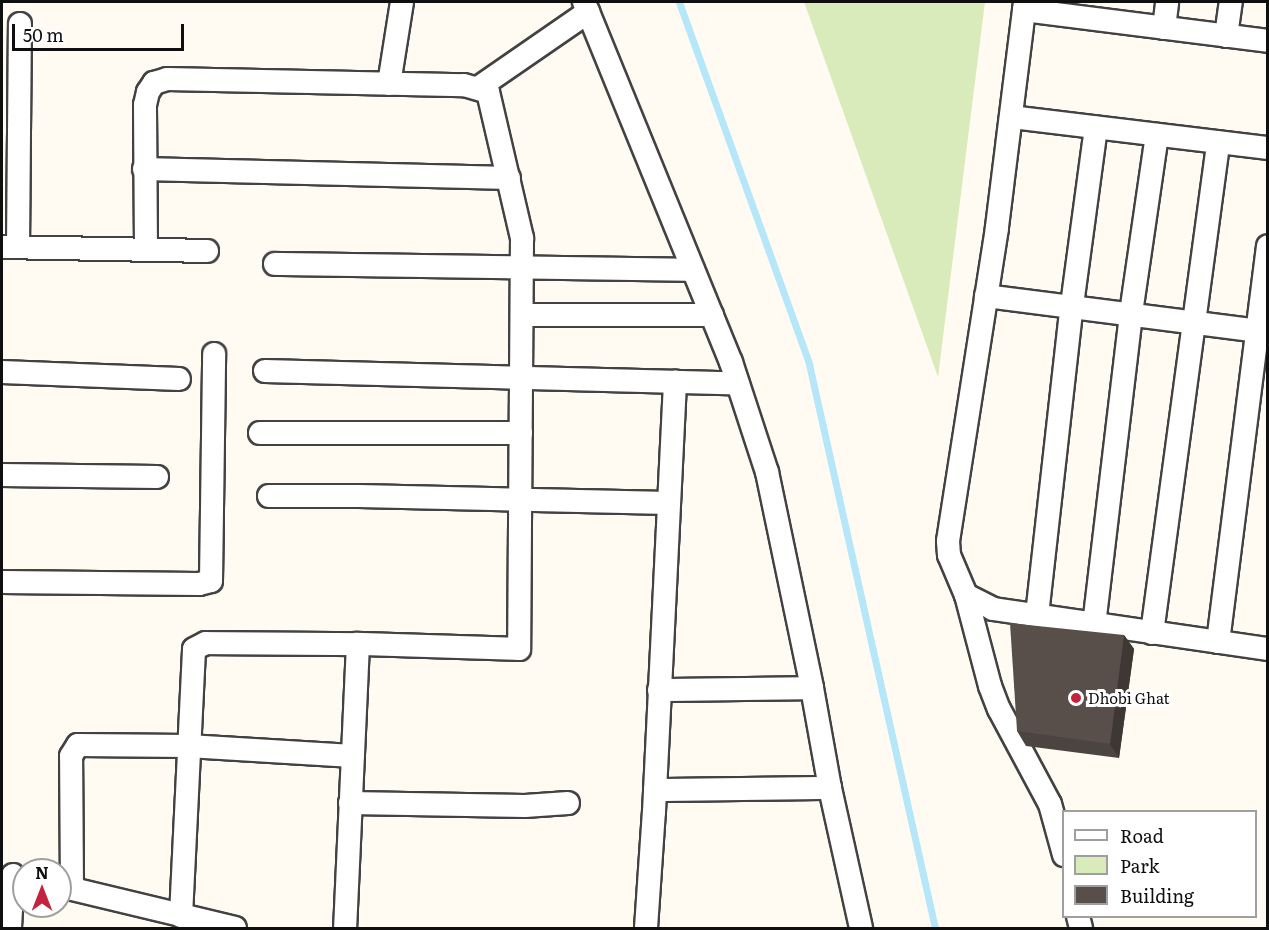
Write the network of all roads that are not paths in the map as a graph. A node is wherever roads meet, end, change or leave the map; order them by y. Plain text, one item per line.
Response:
1 (402, 2) edge
2 (1167, 2) edge
3 (1231, 2) edge
4 (1024, 6) edge
5 (586, 7) edge
6 (1106, 11) edge
7 (20, 24) dead end
8 (1164, 28) junction
9 (1226, 36) junction
10 (1268, 41) edge
11 (389, 84) junction
12 (478, 88) junction
13 (1011, 117) junction
14 (1096, 128) junction
15 (1157, 135) junction
16 (1218, 142) junction
17 (1268, 148) edge
18 (144, 169) junction
19 (509, 178) junction
20 (1268, 246) edge
21 (10, 247) edge
22 (146, 250) junction
23 (207, 251) dead end
24 (275, 264) dead end
25 (522, 268) junction
26 (693, 270) junction
27 (986, 296) junction
28 (1072, 305) junction
29 (1131, 314) junction
30 (522, 315) junction
31 (712, 315) junction
32 (1194, 322) junction
33 (1263, 331) edge
34 (214, 354) dead end
35 (265, 371) dead end
36 (2, 372) edge
37 (519, 378) junction
38 (179, 379) dead end
39 (675, 382) junction
40 (738, 383) junction
41 (260, 433) dead end
42 (521, 433) junction
43 (2, 476) edge
44 (157, 477) dead end
45 (269, 496) dead end
46 (522, 499) junction
47 (669, 503) junction
48 (2, 582) edge
49 (966, 595) junction
50 (1037, 615) junction
51 (1094, 625) junction
52 (1152, 633) junction
53 (1218, 642) junction
54 (358, 644) junction
55 (1268, 649) edge
56 (812, 688) junction
57 (659, 690) junction
58 (188, 746) junction
59 (353, 756) junction
60 (830, 788) junction
61 (656, 790) junction
62 (350, 802) junction
63 (568, 802) dead end
64 (1062, 848) edge
65 (67, 858) edge
66 (72, 889) edge
67 (12, 893) edge
68 (181, 916) junction
69 (10, 928) edge
70 (235, 928) edge
71 (345, 928) edge
72 (646, 928) edge
73 (861, 928) edge

1 - 11 street
2 - 8 street
3 - 9 street
4 - 6 street
4 - 13 street
5 - 12 street
5 - 26 street
6 - 8 street
7 - 21 street
8 - 9 street
9 - 10 street
11 - 12 street
11 - 18 street
12 - 19 street
13 - 14 street
13 - 27 street
14 - 15 street
14 - 28 street
15 - 16 street
15 - 29 street
16 - 17 street
16 - 32 street
18 - 19 street
18 - 22 street
19 - 25 street
20 - 33 street
21 - 22 street
22 - 23 street
24 - 25 street
25 - 26 street
25 - 30 street
26 - 31 street
27 - 28 street
27 - 49 street
28 - 29 street
28 - 50 street
29 - 32 street
29 - 51 street
30 - 31 street
30 - 37 street
31 - 40 street
32 - 33 street
32 - 52 street
33 - 53 street
34 - 48 street
35 - 37 street
36 - 38 street
37 - 39 street
37 - 42 street
39 - 40 street
39 - 47 street
40 - 56 street
41 - 42 street
42 - 46 street
43 - 44 street
45 - 46 street
46 - 47 street
46 - 54 street
47 - 57 street
49 - 50 street
49 - 64 street
50 - 51 street
51 - 52 street
52 - 53 street
53 - 55 street
54 - 58 street
54 - 59 street
56 - 57 street
56 - 60 street
57 - 61 street
58 - 59 street
58 - 65 street
58 - 68 street
59 - 62 street
60 - 61 street
60 - 73 street
61 - 72 street
62 - 63 street
62 - 71 street
66 - 68 street
67 - 69 street
68 - 70 street

